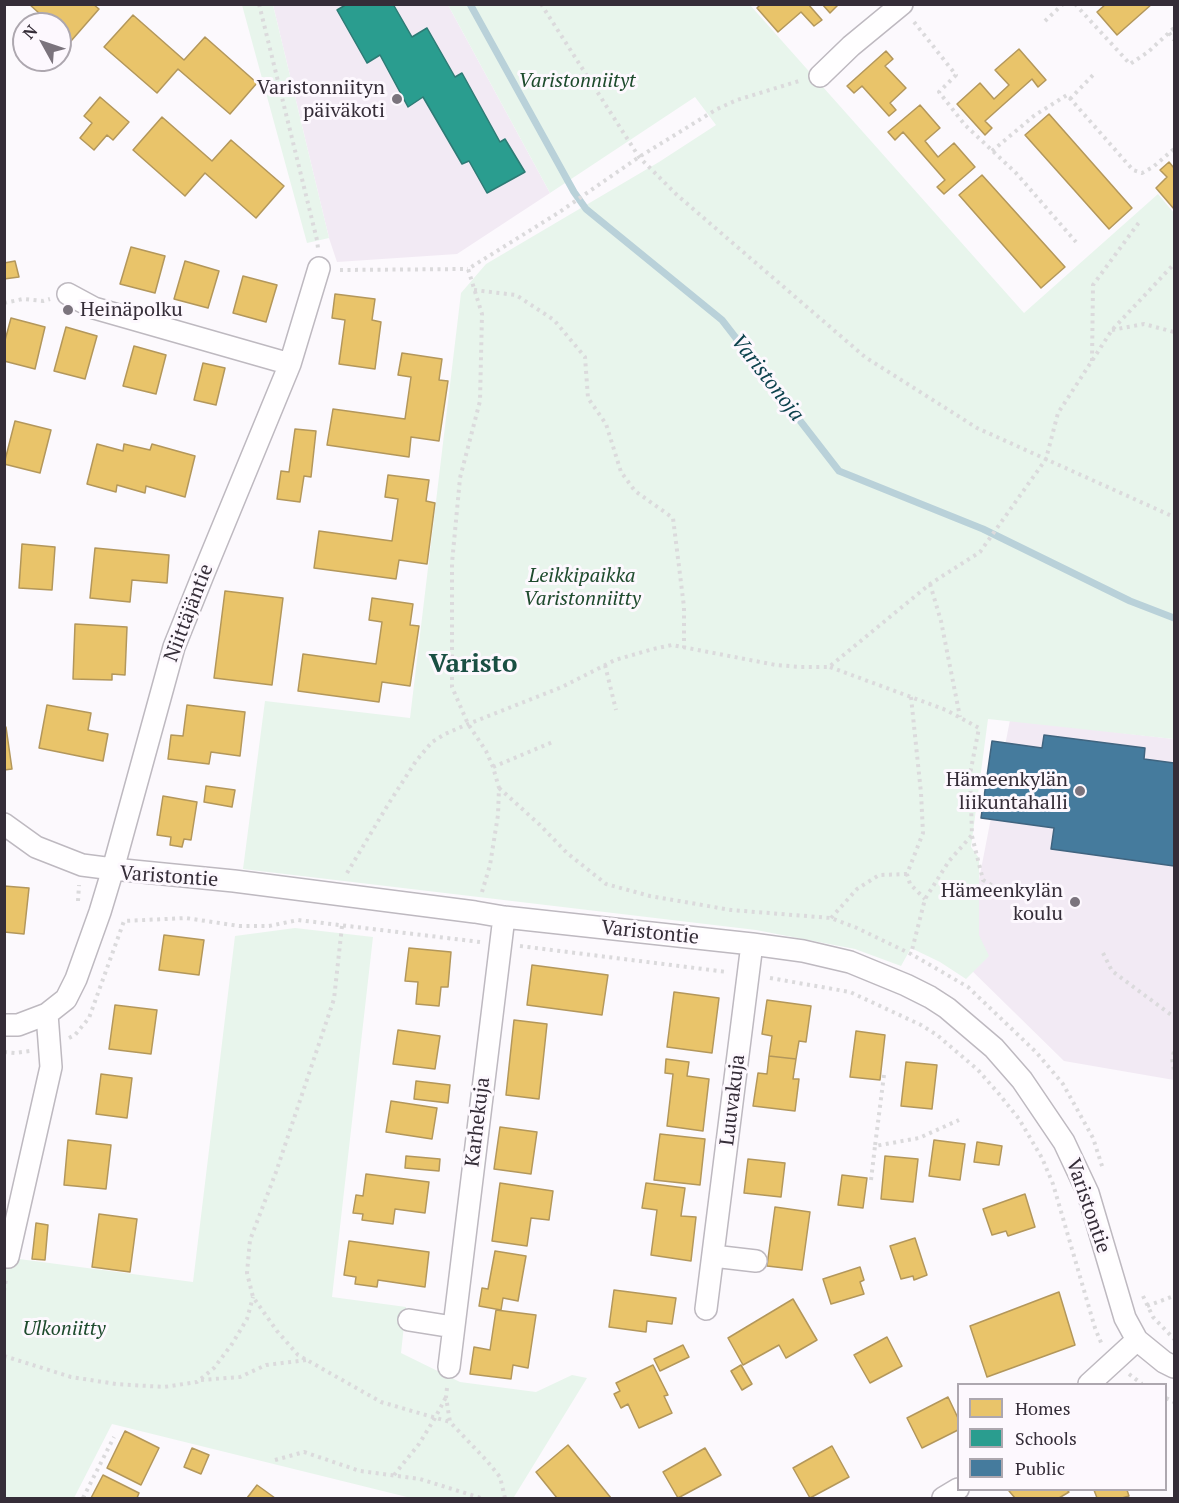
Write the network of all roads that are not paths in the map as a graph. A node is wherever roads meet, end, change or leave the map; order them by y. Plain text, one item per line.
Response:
1 (901, 5) edge
2 (820, 76) road end
3 (319, 268) road end
4 (68, 294) road end
5 (291, 364) junction
6 (4, 825) edge
7 (113, 869) junction
8 (504, 917) junction
9 (752, 944) junction
10 (47, 1014) junction
11 (4, 1025) edge
12 (713, 1256) junction
13 (8, 1257) dead end
14 (756, 1262) dead end
15 (706, 1309) dead end
16 (409, 1320) dead end
17 (453, 1327) junction
18 (1137, 1340) junction
19 (449, 1367) road end
20 (1174, 1367) edge
21 (1090, 1383) edge
22 (957, 1490) edge
23 (943, 1498) edge

1 - 2 street
3 - 5 street, Niittäjäntie
4 - 5 street
5 - 7 street, Niittäjäntie
6 - 7 street
7 - 8 street, Varistontie
7 - 10 street, Varistontie
8 - 9 street, Varistontie
8 - 17 street, Karhekuja
9 - 12 street, Luuvakuja
9 - 18 street, Varistontie
10 - 11 street, Varistontie
10 - 13 street
12 - 14 street
12 - 15 street, Luuvakuja
16 - 17 street
17 - 19 street, Karhekuja
18 - 20 street, Varistontie
18 - 21 street
22 - 23 street

